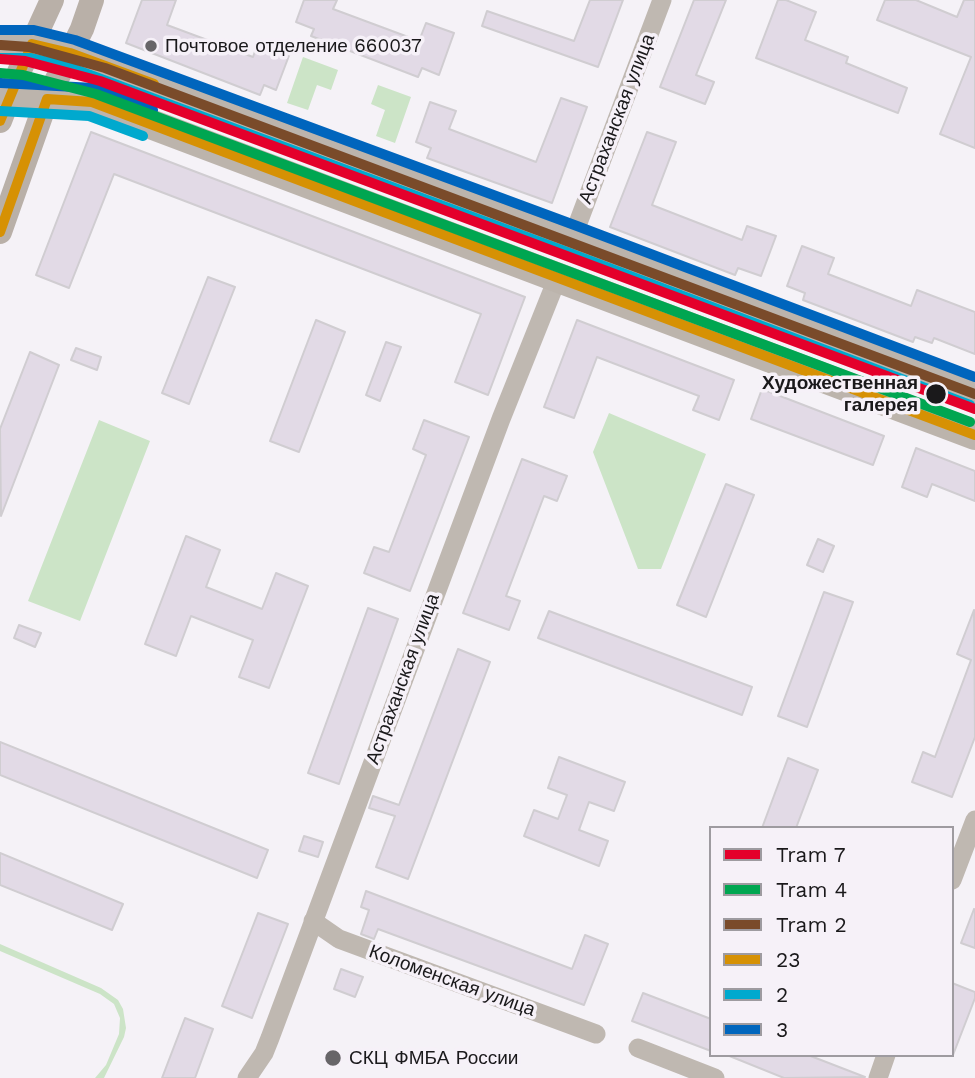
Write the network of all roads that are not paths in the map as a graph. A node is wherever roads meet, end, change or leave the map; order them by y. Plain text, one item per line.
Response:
1 (52, 0) edge
2 (92, 0) edge
3 (662, 0) edge
4 (0, 44) edge
5 (32, 44) junction
6 (70, 53) junction
7 (47, 99) junction
8 (3, 105) edge
9 (0, 232) edge
10 (572, 239) junction
11 (557, 279) junction
12 (975, 392) edge
13 (975, 435) edge
14 (975, 820) edge
15 (954, 875) edge
16 (313, 921) junction
17 (596, 1034) dead end
18 (638, 1048) dead end
19 (885, 1057) edge
20 (247, 1078) edge
21 (715, 1078) edge
22 (878, 1078) edge

1 - 5 main road
2 - 6 main road
3 - 10 street, Астраханская улица
4 - 5 highway
5 - 6 highway
5 - 8 main road
6 - 7 main road
6 - 10 highway
7 - 8 highway
7 - 9 main road
7 - 11 highway
10 - 12 highway
11 - 13 highway
11 - 16 street, Астраханская улица
14 - 15 street
16 - 17 street, Коломенская улица
16 - 20 street, Астраханская улица
18 - 21 street
19 - 22 street

